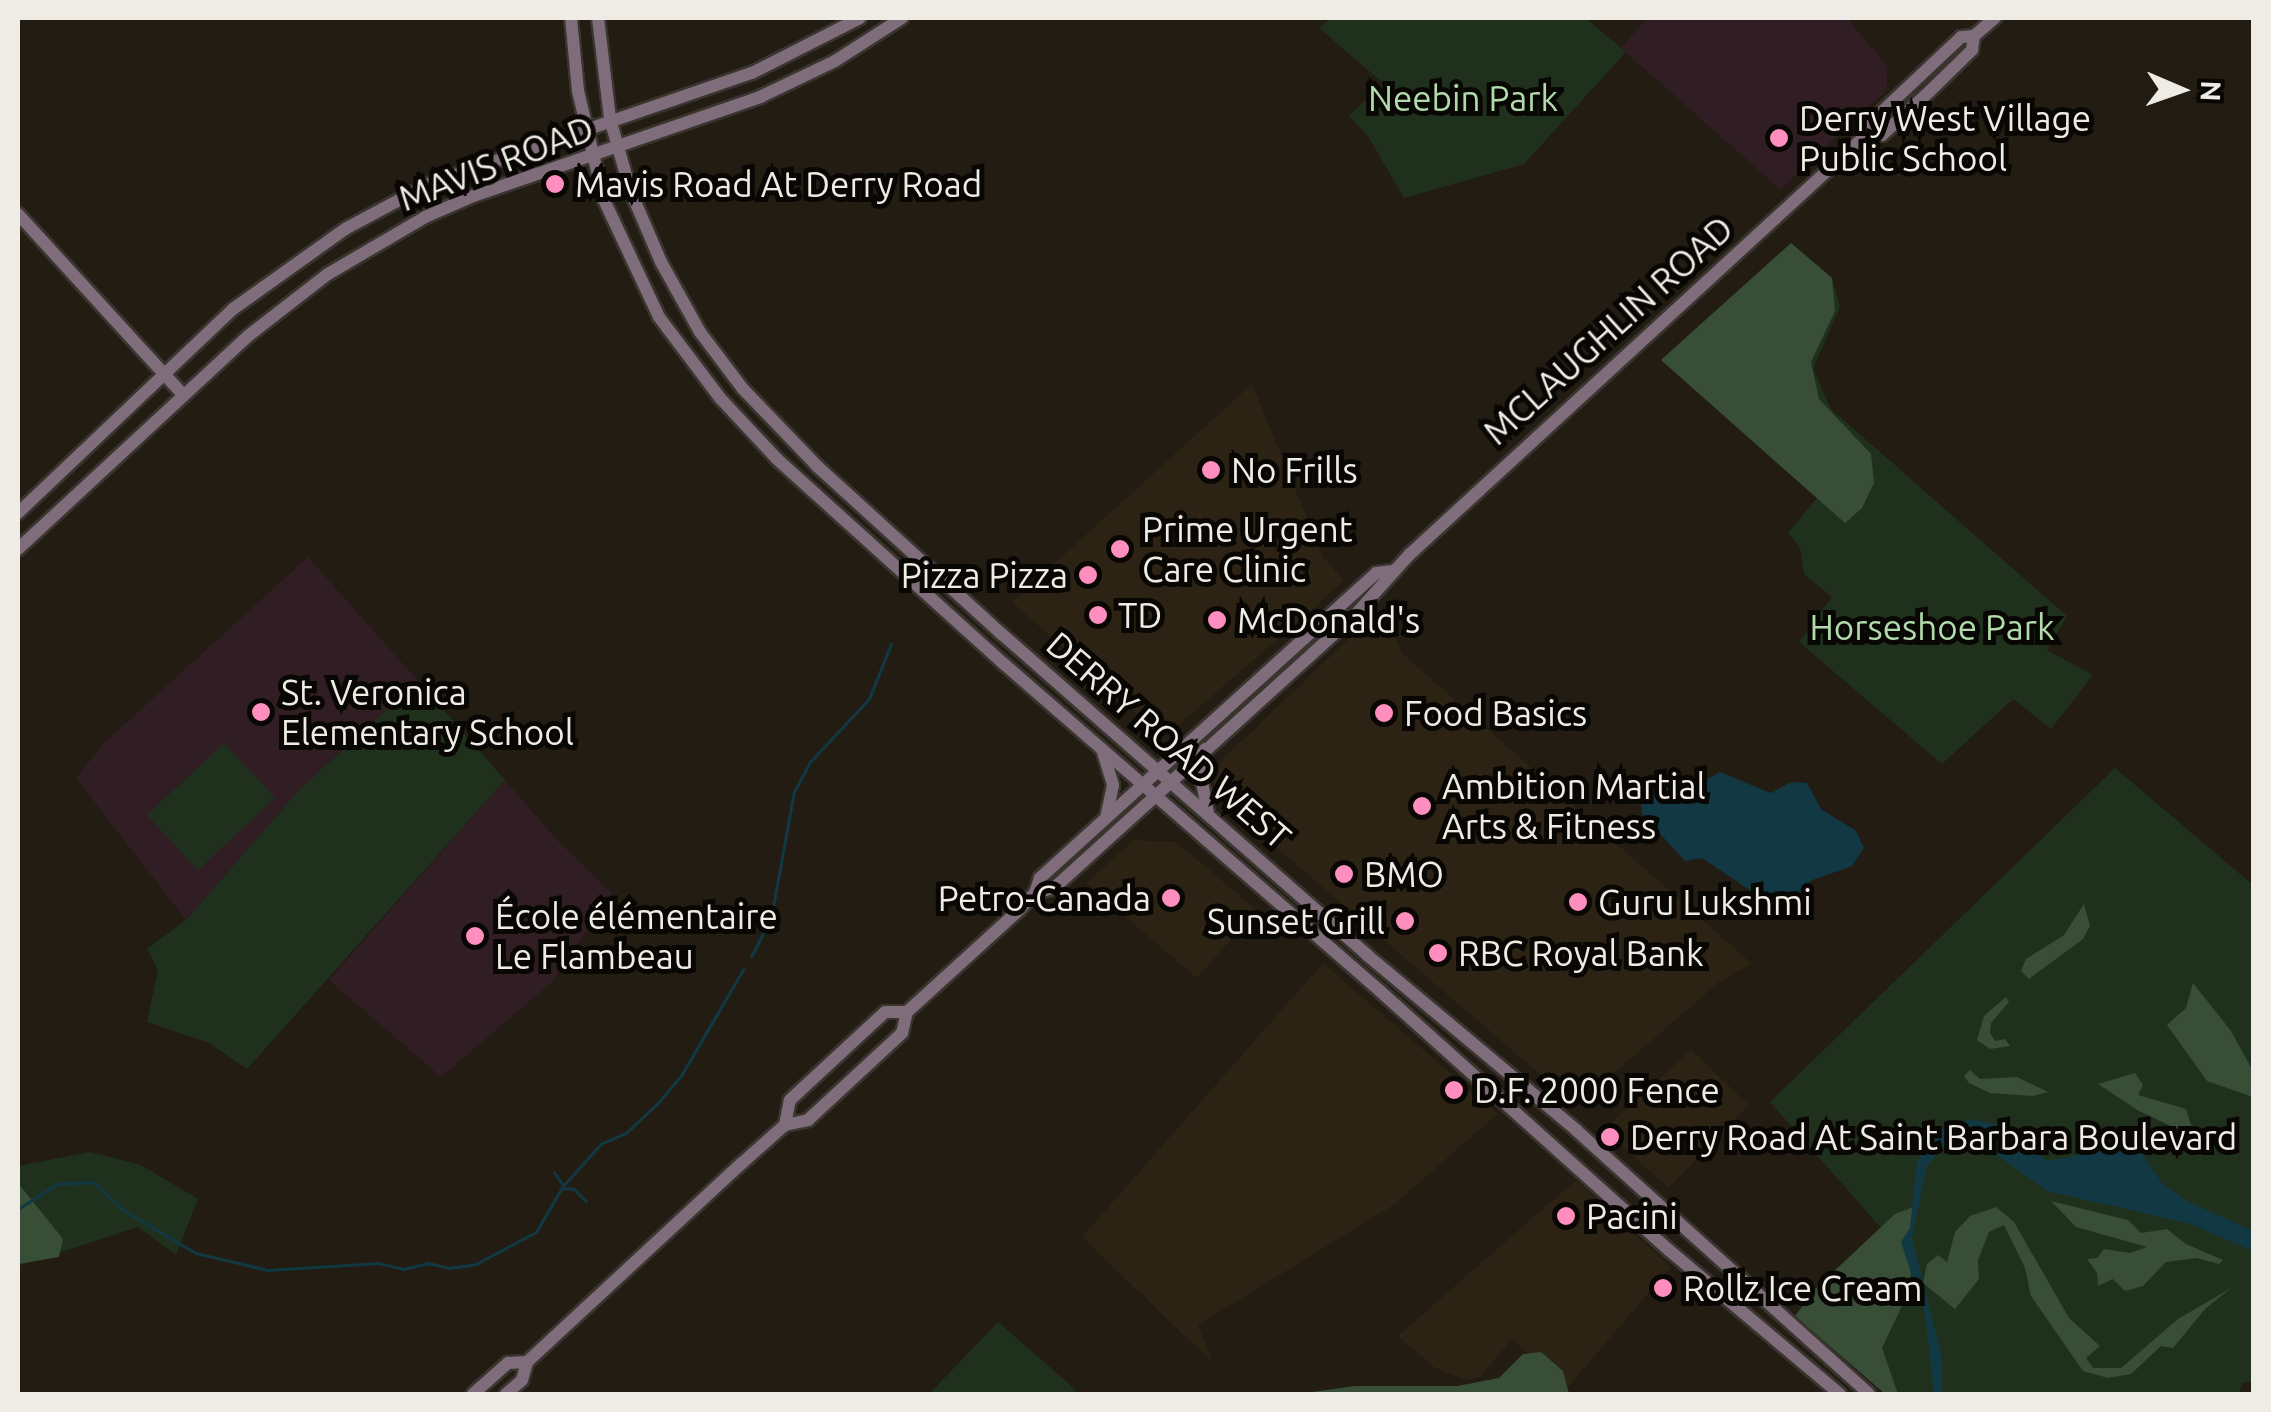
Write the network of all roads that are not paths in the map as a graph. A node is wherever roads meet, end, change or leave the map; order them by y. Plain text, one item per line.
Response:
1 (572, 18) edge
2 (598, 18) edge
3 (860, 18) edge
4 (902, 18) edge
5 (1995, 18) edge
6 (610, 119) junction
7 (586, 127) junction
8 (618, 148) junction
9 (593, 155) junction
10 (18, 214) edge
11 (166, 374) junction
12 (184, 396) junction
13 (18, 513) edge
14 (18, 548) edge
15 (1392, 572) junction
16 (1004, 635) junction
17 (973, 636) junction
18 (1102, 747) junction
19 (1205, 749) junction
20 (1160, 769) junction
21 (1172, 780) junction
22 (1143, 784) junction
23 (1155, 796) junction
24 (1208, 812) junction
25 (1105, 819) junction
26 (1035, 894) junction
27 (907, 1012) junction
28 (786, 1125) junction
29 (527, 1362) junction
30 (472, 1394) edge
31 (506, 1394) edge
32 (1840, 1394) edge
33 (1869, 1394) edge

1 - 7 main road, DERRY ROAD WEST
2 - 6 main road, DERRY ROAD WEST
3 - 6 main road, MAVIS ROAD
4 - 8 main road, MAVIS ROAD
5 - 15 main road, MCLAUGHLIN ROAD
6 - 7 main road, MAVIS ROAD
6 - 8 main road, DERRY ROAD WEST
7 - 9 main road, DERRY ROAD WEST
7 - 11 main road, MAVIS ROAD
8 - 9 main road, MAVIS ROAD
8 - 16 main road, DERRY ROAD WEST
9 - 12 main road, MAVIS ROAD
9 - 17 main road, DERRY ROAD WEST
10 - 11 main road
11 - 12 main road
11 - 13 main road, MAVIS ROAD
12 - 14 main road, MAVIS ROAD
15 - 19 main road, MCLAUGHLIN ROAD
15 - 20 main road, MCLAUGHLIN ROAD
16 - 17 main road
16 - 20 main road, DERRY ROAD WEST
17 - 18 main road, DERRY ROAD WEST
18 - 22 main road, DERRY ROAD WEST
18 - 25 main road
19 - 21 main road, MCLAUGHLIN ROAD
19 - 24 main road
20 - 21 main road, DERRY ROAD WEST
20 - 22 main road, MCLAUGHLIN ROAD
21 - 23 main road, MCLAUGHLIN ROAD
21 - 24 main road, DERRY ROAD WEST
22 - 23 main road, DERRY ROAD WEST
22 - 25 main road, MCLAUGHLIN ROAD
23 - 26 main road, MCLAUGHLIN ROAD
23 - 32 main road, DERRY ROAD WEST
24 - 33 main road, DERRY ROAD WEST
25 - 26 main road, MCLAUGHLIN ROAD
26 - 27 main road, MCLAUGHLIN ROAD
27 - 28 main road, MCLAUGHLIN ROAD
27 - 28 main road, MCLAUGHLIN ROAD
28 - 29 main road, MCLAUGHLIN ROAD
29 - 30 main road, MCLAUGHLIN ROAD
29 - 31 main road, MCLAUGHLIN ROAD

